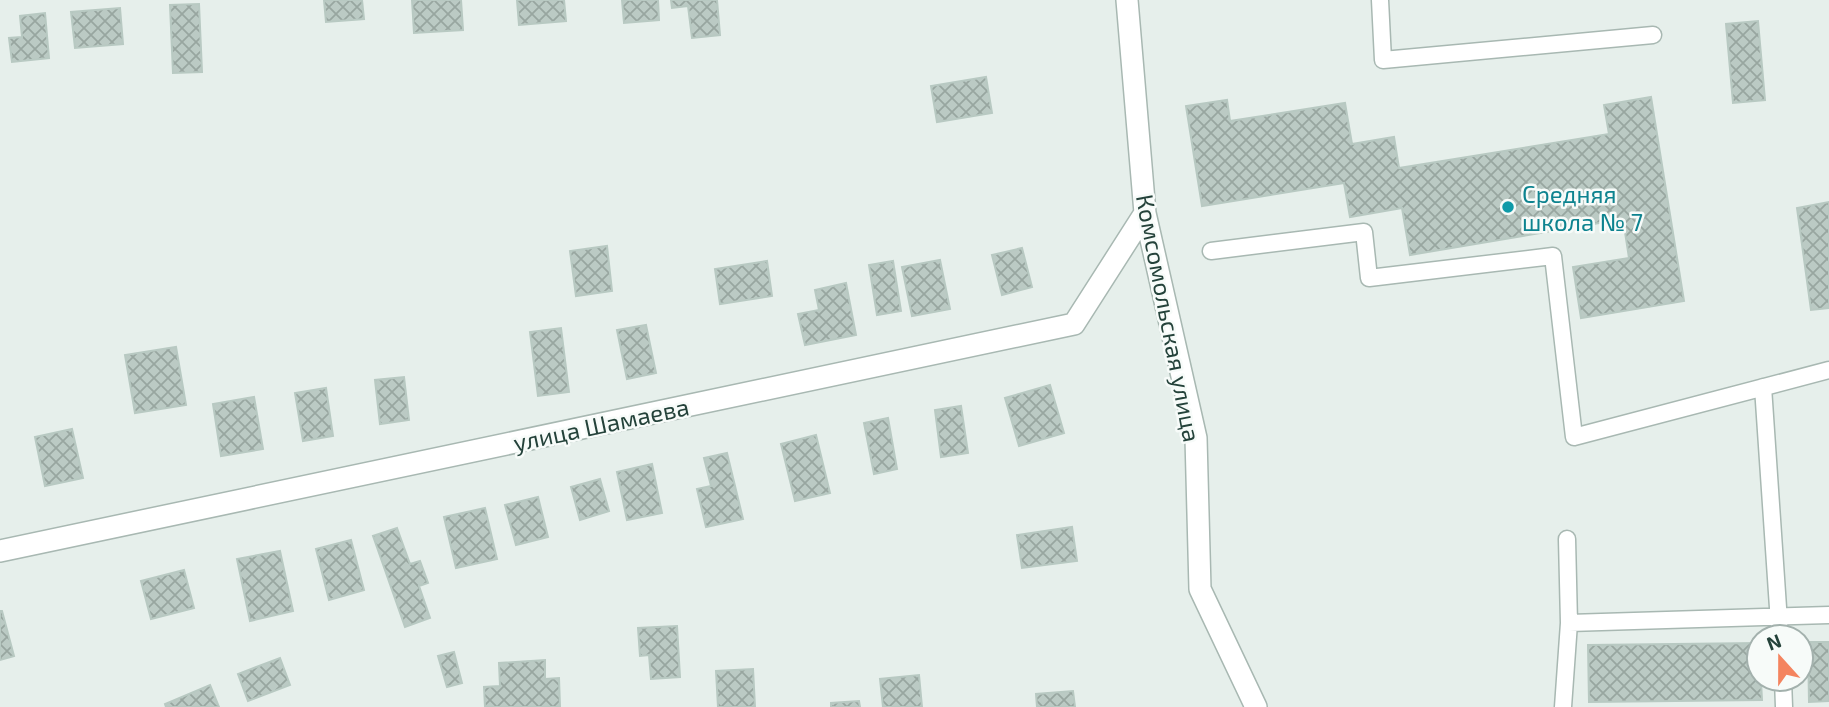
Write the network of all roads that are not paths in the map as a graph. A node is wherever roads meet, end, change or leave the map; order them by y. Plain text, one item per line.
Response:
1 (1127, 0) edge
2 (1380, 0) edge
3 (1653, 35) dead end
4 (1145, 213) junction
5 (1211, 251) dead end
6 (1829, 370) edge
7 (1763, 387) junction
8 (1567, 539) dead end
9 (0, 551) edge
10 (1829, 615) edge
11 (1779, 616) junction
12 (1569, 622) junction
13 (1779, 623) edge
14 (1256, 707) edge
15 (1563, 707) edge

1 - 4 street, Комсомольская улица
2 - 3 lane
4 - 9 street, улица Шамаева
4 - 14 street, Комсомольская улица
5 - 7 lane
6 - 7 lane
7 - 11 lane
8 - 12 lane
10 - 11 lane
11 - 12 lane
11 - 13 lane
12 - 15 lane

